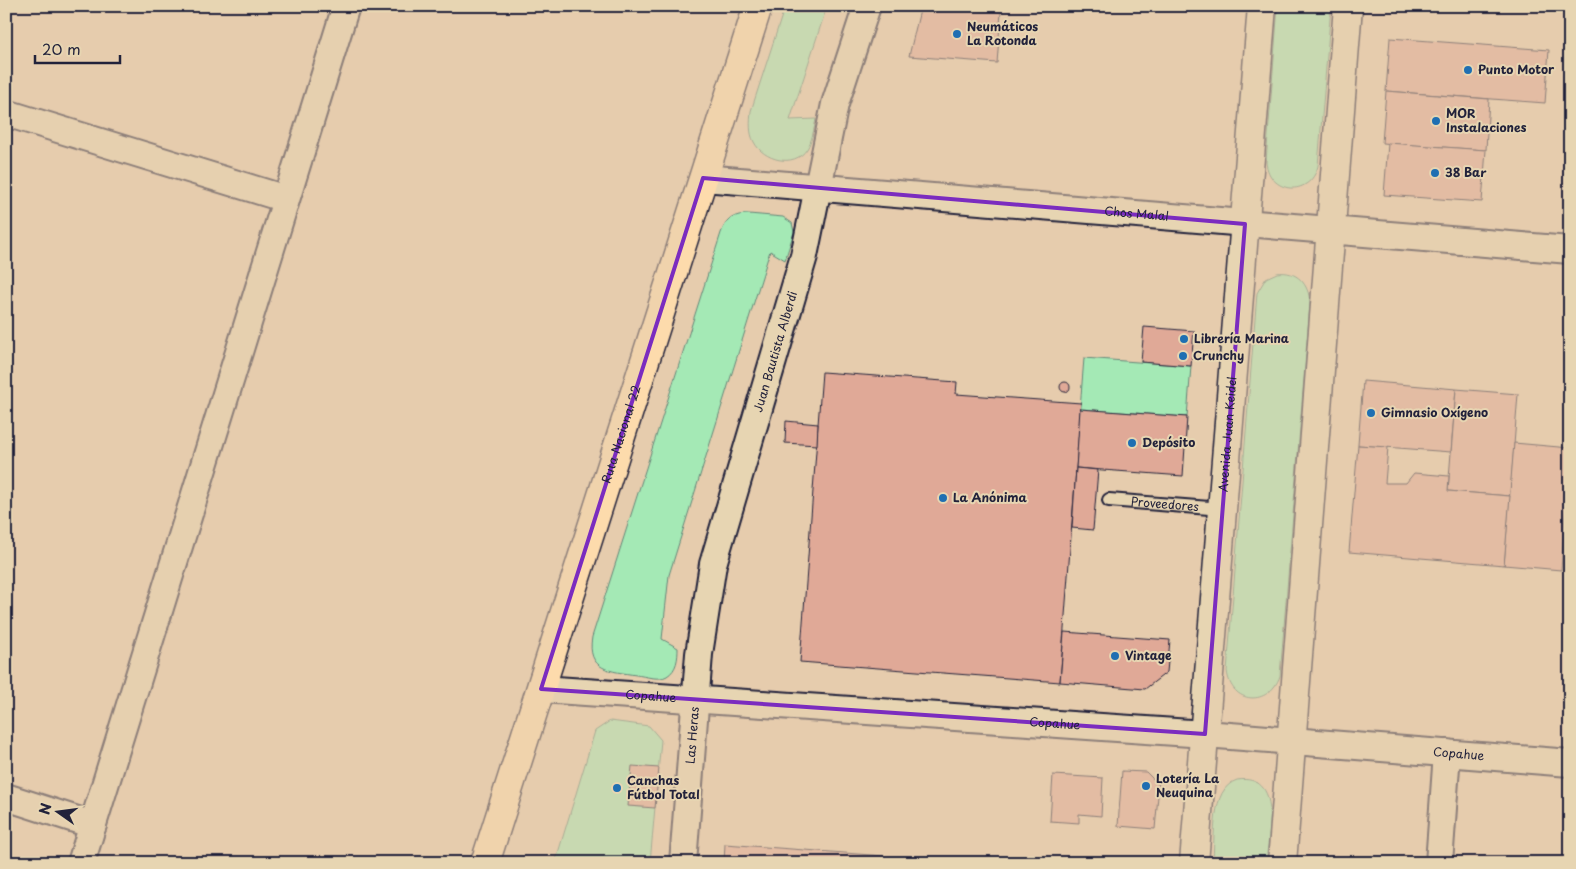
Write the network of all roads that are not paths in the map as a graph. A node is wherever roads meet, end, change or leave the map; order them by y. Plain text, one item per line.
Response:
1 (346, 6) edge
2 (758, 6) edge
3 (866, 6) edge
4 (1262, 6) edge
5 (1348, 6) edge
6 (6, 113) edge
7 (703, 178) junction
8 (818, 188) junction
9 (286, 198) junction
10 (1245, 224) junction
11 (1330, 231) junction
12 (1570, 250) edge
13 (1109, 500) dead end
14 (1222, 509) junction
15 (541, 689) junction
16 (696, 699) junction
17 (1204, 734) junction
18 (1292, 741) junction
19 (1447, 753) junction
20 (1570, 763) edge
21 (6, 797) edge
22 (92, 824) junction
23 (81, 863) edge
24 (485, 863) edge
25 (683, 863) edge
26 (1194, 863) edge
27 (1282, 863) edge
28 (1439, 863) edge

1 - 9 street
2 - 7 highway, Ruta Nacional 22
3 - 8 street, Juan Bautista Alberdi
4 - 10 main road, Avenida Juan Keidel
5 - 11 main road
6 - 9 street
7 - 8 street, Chos Malal
7 - 15 highway, Ruta Nacional 22
8 - 10 street, Chos Malal
8 - 16 street, Juan Bautista Alberdi
9 - 22 street
10 - 11 street, Chos Malal
10 - 14 main road, Avenida Juan Keidel
11 - 12 street, Chos Malal
11 - 18 main road
13 - 14 lane, Proveedores
14 - 17 main road, Avenida Juan Keidel
15 - 16 street, Copahue
15 - 24 highway, Ruta Nacional 22
16 - 17 street, Copahue
16 - 25 street, Las Heras
17 - 18 street, Copahue
17 - 26 main road, Avenida Juan Keidel
18 - 19 street, Copahue
18 - 27 main road
19 - 20 street, Copahue
19 - 28 street
21 - 22 street
22 - 23 street

